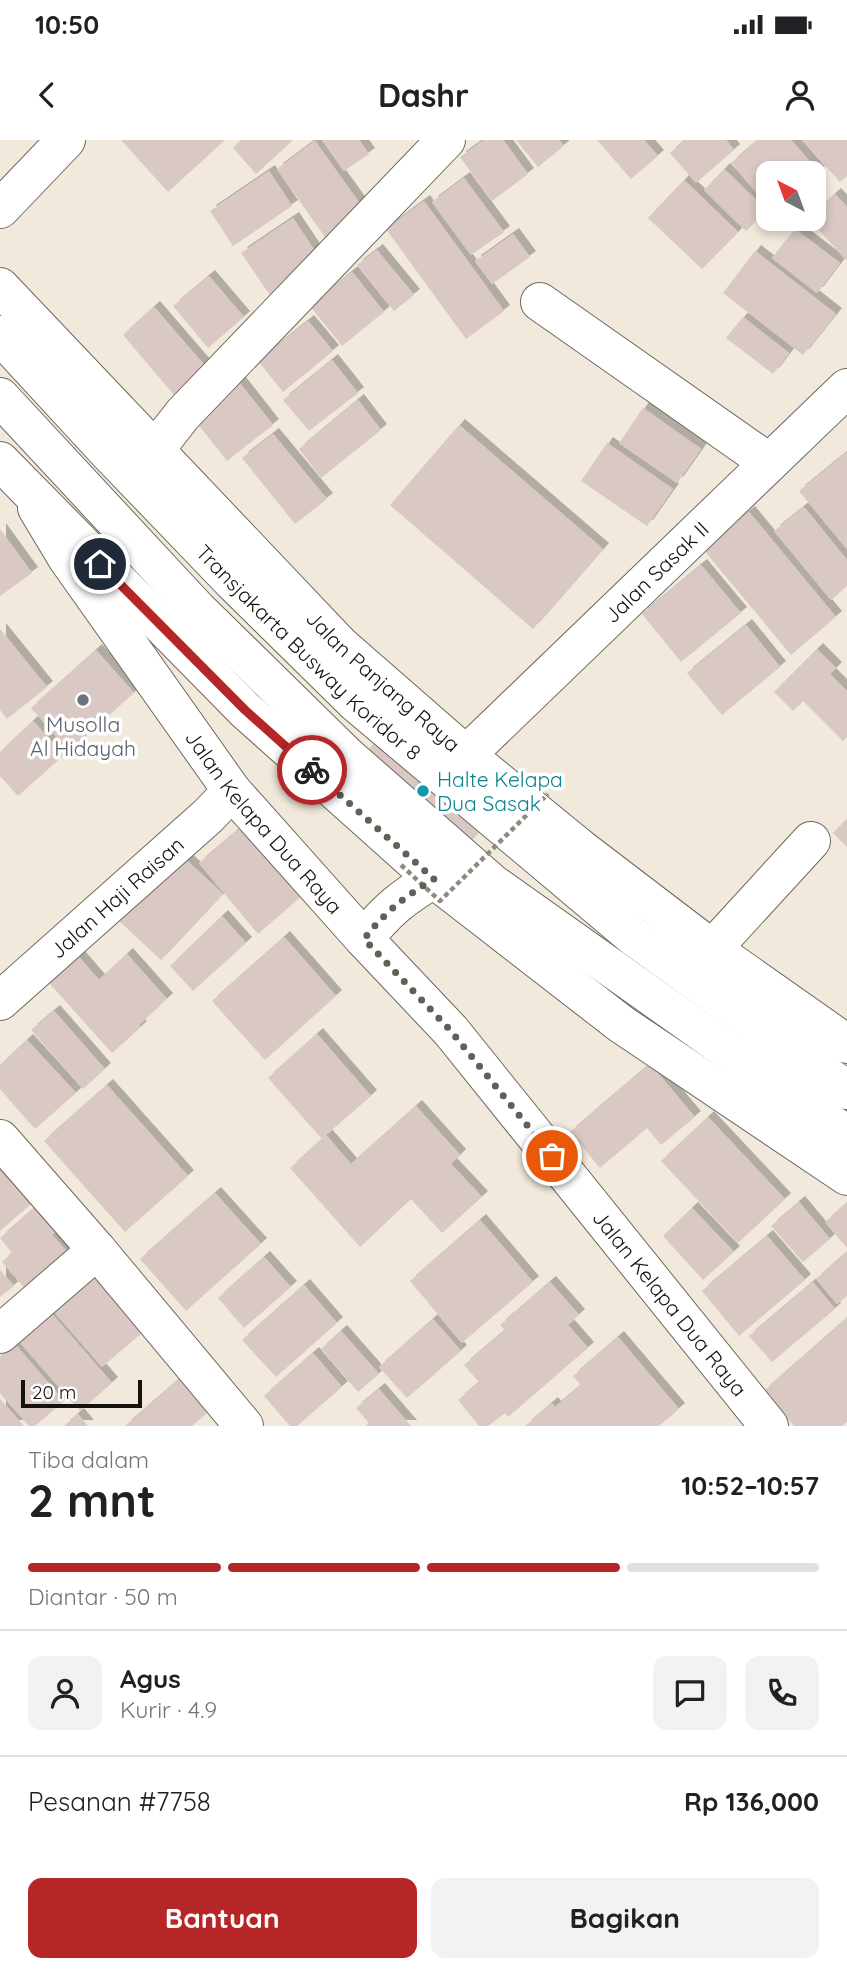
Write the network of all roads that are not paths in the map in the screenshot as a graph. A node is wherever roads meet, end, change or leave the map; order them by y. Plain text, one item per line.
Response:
1 (66, 140) edge
2 (446, 140) edge
3 (0, 209) edge
4 (0, 287) edge
5 (540, 302) dead end
6 (0, 335) edge
7 (847, 388) edge
8 (0, 397) edge
9 (154, 451) junction
10 (0, 461) edge
11 (768, 462) junction
12 (27, 491) junction
13 (466, 755) junction
14 (232, 791) junction
15 (811, 841) dead end
16 (417, 872) junction
17 (364, 939) junction
18 (712, 949) junction
19 (0, 1001) edge
20 (847, 1044) edge
21 (847, 1090) edge
22 (847, 1135) edge
23 (0, 1139) edge
24 (847, 1176) edge
25 (97, 1250) junction
26 (0, 1334) edge
27 (243, 1426) edge
28 (769, 1426) edge

1 - 3 street
2 - 9 street
4 - 9 street, Jalan Panjang Raya
5 - 11 street
6 - 21 street, Transjakarta Busway Koridor 8
7 - 11 street, Jalan Sasak II
8 - 22 street, Transjakarta Busway Koridor 8
9 - 13 street, Jalan Panjang Raya
10 - 12 street
11 - 13 street, Jalan Sasak II
12 - 14 street, Jalan Kelapa Dua Raya
12 - 16 street
13 - 18 street, Jalan Panjang Raya
14 - 17 street, Jalan Kelapa Dua Raya
14 - 19 street, Jalan Haji Raisan
15 - 18 street
16 - 17 street
16 - 24 street
17 - 28 street, Jalan Kelapa Dua Raya
18 - 20 street, Jalan Panjang Raya
23 - 25 street
25 - 26 street
25 - 27 street

